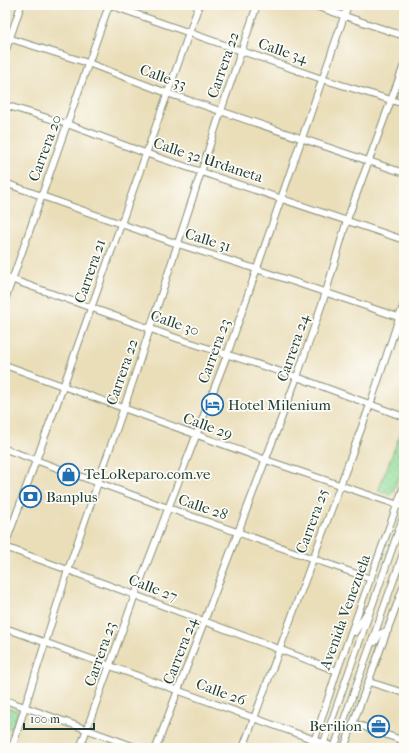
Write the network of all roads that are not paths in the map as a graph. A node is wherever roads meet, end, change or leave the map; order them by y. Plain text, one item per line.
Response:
1 (22, 5) edge
2 (109, 5) edge
3 (199, 5) edge
4 (257, 5) edge
5 (312, 5) edge
6 (348, 5) edge
7 (344, 16) junction
8 (190, 32) junction
9 (404, 36) edge
10 (8, 38) edge
11 (242, 51) junction
12 (5, 53) edge
13 (88, 63) junction
14 (404, 65) edge
15 (322, 79) junction
16 (167, 93) junction
17 (392, 100) junction
18 (404, 104) edge
19 (5, 105) edge
20 (221, 111) junction
21 (68, 124) junction
22 (301, 139) junction
23 (145, 154) junction
24 (368, 162) junction
25 (202, 172) junction
26 (404, 173) edge
27 (5, 183) edge
28 (41, 195) junction
29 (282, 198) junction
30 (347, 220) junction
31 (120, 223) junction
32 (404, 240) edge
33 (178, 244) junction
34 (256, 268) junction
35 (5, 277) edge
36 (12, 280) junction
37 (326, 292) junction
38 (5, 300) edge
39 (404, 303) edge
40 (91, 308) junction
41 (401, 318) edge
42 (151, 329) junction
43 (227, 354) junction
44 (5, 365) edge
45 (297, 377) junction
46 (63, 387) junction
47 (370, 405) junction
48 (124, 408) junction
49 (404, 417) edge
50 (196, 435) junction
51 (5, 449) edge
52 (36, 460) junction
53 (266, 460) junction
54 (99, 483) junction
55 (340, 485) junction
56 (404, 486) edge
57 (397, 504) junction
58 (404, 507) edge
59 (168, 508) junction
60 (404, 515) edge
61 (238, 533) junction
62 (5, 546) edge
63 (404, 551) edge
64 (312, 559) junction
65 (68, 570) junction
66 (372, 579) junction
67 (404, 588) edge
68 (134, 595) junction
69 (373, 602) junction
70 (204, 622) junction
71 (5, 628) edge
72 (388, 630) junction
73 (45, 642) junction
74 (278, 650) junction
75 (341, 661) junction
76 (110, 666) junction
77 (337, 671) junction
78 (369, 682) junction
79 (357, 684) junction
80 (179, 690) junction
81 (404, 693) edge
82 (5, 700) edge
83 (25, 707) junction
84 (254, 718) junction
85 (353, 723) junction
86 (87, 729) junction
87 (314, 740) junction
88 (404, 741) edge
89 (323, 746) edge
90 (12, 748) edge
91 (80, 748) edge
92 (138, 748) edge
93 (156, 748) edge
94 (243, 748) edge
95 (312, 748) edge
96 (335, 748) edge
97 (344, 748) edge

1 - 10 street
2 - 8 street, Calle 34
2 - 13 street, Carrera 20
3 - 8 street, Carrera 21
4 - 11 street, Carrera 22
5 - 7 street
6 - 7 street, Carrera 23
7 - 9 street
7 - 15 street, Carrera 23
8 - 11 street, Calle 34
8 - 16 street, Carrera 21
10 - 12 street
10 - 13 street, Calle 33
11 - 15 street, Calle 34
11 - 20 street, Carrera 22
13 - 16 street, Calle 33
13 - 21 street, Carrera 20
14 - 17 street, Carrera 24
15 - 17 street, Calle 34
15 - 22 street, Carrera 23
16 - 20 street, Calle 33
16 - 23 street, Carrera 21
17 - 18 street, Calle 34
17 - 24 street, Carrera 24
19 - 21 street, Calle 32 Urdaneta
20 - 22 street, Calle 33
20 - 25 street, Carrera 22
21 - 23 street, Calle 32 Urdaneta
21 - 28 street, Carrera 20
22 - 24 street, Calle 33
22 - 29 street, Carrera 23
23 - 25 street, Calle 32 Urdaneta
23 - 31 street, Carrera 21
24 - 26 street, Calle 33
24 - 30 street, Carrera 24
25 - 29 street, Calle 32 Urdaneta
25 - 33 street, Carrera 22
27 - 28 street, Calle 31
28 - 31 street, Calle 31
28 - 36 street, Carrera 20
29 - 30 street, Calle 32 Urdaneta
29 - 34 street, Carrera 23
30 - 32 street, Calle 32 Urdaneta
30 - 37 street, Carrera 24
31 - 33 street, Calle 31
31 - 40 street, Carrera 21
33 - 34 street, Calle 31
33 - 42 street, Carrera 22
34 - 37 street, Calle 31
34 - 43 street, Carrera 23
35 - 36 street, Calle 30
36 - 38 street, Carrera 20
36 - 40 street, Calle 30
37 - 41 street, Calle 31
37 - 45 street, Carrera 24
39 - 41 street, Carrera 25
40 - 42 street, Calle 30
40 - 46 street, Carrera 21
41 - 47 street, Carrera 25
42 - 43 street, Calle 30
42 - 48 street, Carrera 22
43 - 45 street, Calle 30
43 - 50 street, Carrera 23
44 - 46 street, Calle 29
45 - 47 street, Calle 30
45 - 53 street, Carrera 24
46 - 48 street, Calle 29
46 - 52 street, Carrera 21
47 - 49 street, Calle 30
47 - 55 street, Carrera 25
48 - 50 street, Calle 29
48 - 54 street, Carrera 22
50 - 53 street, Calle 29
50 - 59 street, Carrera 23
51 - 52 street, Calle 28
52 - 54 street, Calle 28
52 - 62 street, Carrera 21
53 - 55 street, Calle 29
53 - 61 street, Carrera 24
54 - 59 street, Calle 28
54 - 65 street, Carrera 22
55 - 57 street, Calle 29
55 - 64 street, Carrera 25
56 - 57 street, Avenida Venezuela
57 - 58 street, Calle 29
57 - 66 street, Avenida Venezuela
59 - 61 street, Calle 28
59 - 68 street, Carrera 23
60 - 69 street, Avenida Venezuela
61 - 64 street, Calle 28
61 - 70 street, Carrera 24
62 - 65 street, Calle 27
63 - 79 street
64 - 66 street, Calle 28
64 - 74 street, Carrera 25
65 - 68 street, Calle 27
65 - 73 street, Carrera 22
66 - 75 street, Avenida Venezuela
67 - 72 street
68 - 70 street, Calle 27
68 - 76 street, Carrera 23
69 - 75 street
69 - 89 street, Avenida Venezuela
70 - 74 street, Calle 27
70 - 80 street, Carrera 24
71 - 73 street, Calle 26
72 - 78 street
72 - 79 street
73 - 76 street, Calle 26
73 - 83 street, Carrera 22
74 - 77 street, Calle 27
74 - 84 street, Carrera 25
75 - 77 street, Avenida Venezuela
76 - 80 street, Calle 26
76 - 86 street, Carrera 23
77 - 87 street, Avenida Venezuela
78 - 81 street
78 - 85 street
79 - 96 street
80 - 84 street, Calle 26
80 - 93 street, Carrera 24
82 - 83 street
83 - 86 street
83 - 90 street, Carrera 22
84 - 87 street, Calle 26
84 - 94 street, Carrera 25
85 - 88 street
85 - 97 street
86 - 91 street, Carrera 23
86 - 92 street
87 - 89 street, Calle 26
87 - 95 street, Avenida Venezuela
89 - 96 street, Calle 26

